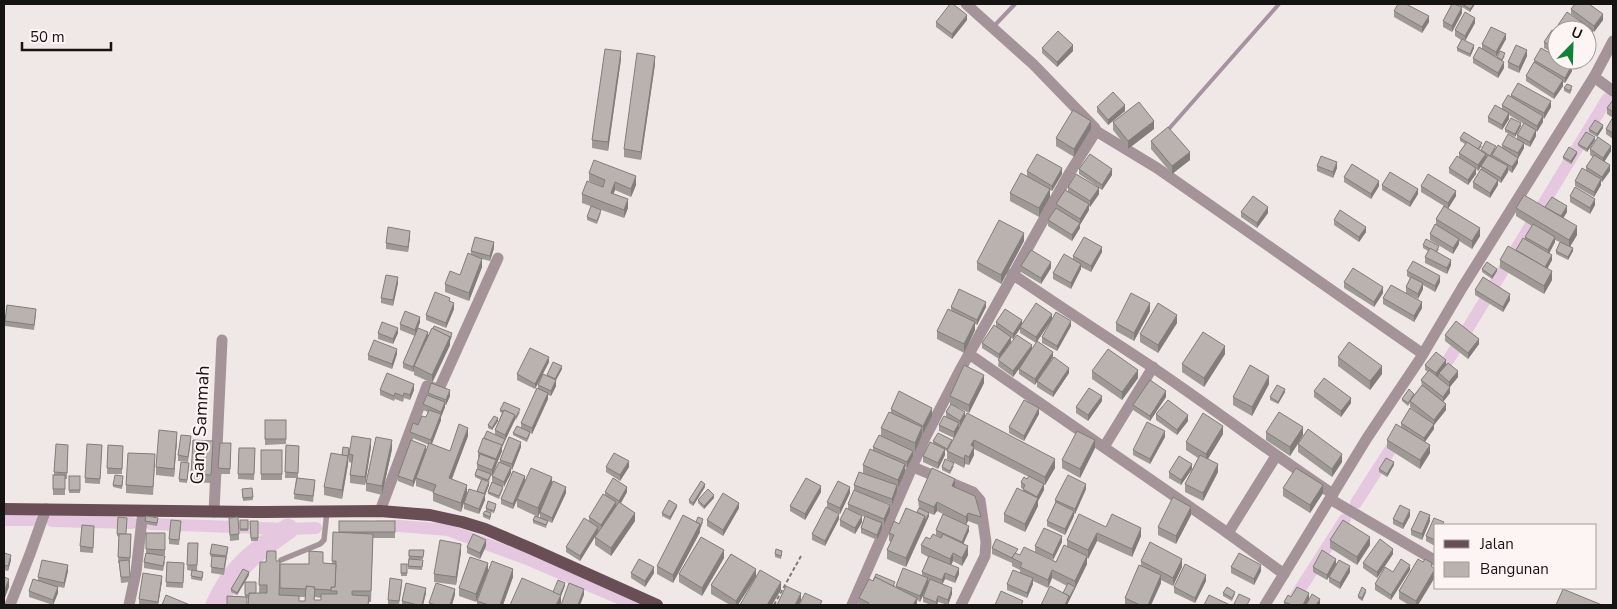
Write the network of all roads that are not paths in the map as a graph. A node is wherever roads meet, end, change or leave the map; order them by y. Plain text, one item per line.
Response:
1 (966, 4) edge
2 (1613, 41) edge
3 (1594, 77) junction
4 (1613, 91) edge
5 (1096, 131) junction
6 (498, 258) dead end
7 (1012, 274) junction
8 (222, 340) dead end
9 (969, 354) junction
10 (1423, 354) junction
11 (1153, 368) junction
12 (1104, 447) junction
13 (1276, 456) junction
14 (913, 467) junction
15 (1331, 496) junction
16 (4, 509) edge
17 (46, 509) junction
18 (143, 511) junction
19 (327, 511) junction
20 (380, 511) junction
21 (214, 512) junction
22 (1228, 533) junction
23 (282, 560) edge
24 (1434, 560) edge
25 (1284, 574) junction
26 (10, 605) edge
27 (128, 605) edge
28 (657, 605) edge
29 (852, 605) edge
30 (961, 605) edge
31 (1265, 605) edge

1 - 5 street
2 - 3 street
3 - 4 street
3 - 10 street
5 - 7 street
5 - 10 street
6 - 20 street
7 - 9 street
7 - 11 street
8 - 21 street, Gang Sammah
9 - 12 street
9 - 14 street
10 - 15 street
11 - 12 street
11 - 13 street
12 - 22 street
13 - 15 street
13 - 22 street
14 - 29 street
14 - 30 street
15 - 24 street
15 - 25 street
16 - 17 main road
17 - 18 main road
17 - 26 street
18 - 21 main road
18 - 27 street
19 - 20 main road
19 - 21 main road
19 - 23 lane
20 - 28 main road
22 - 25 street
25 - 31 street

